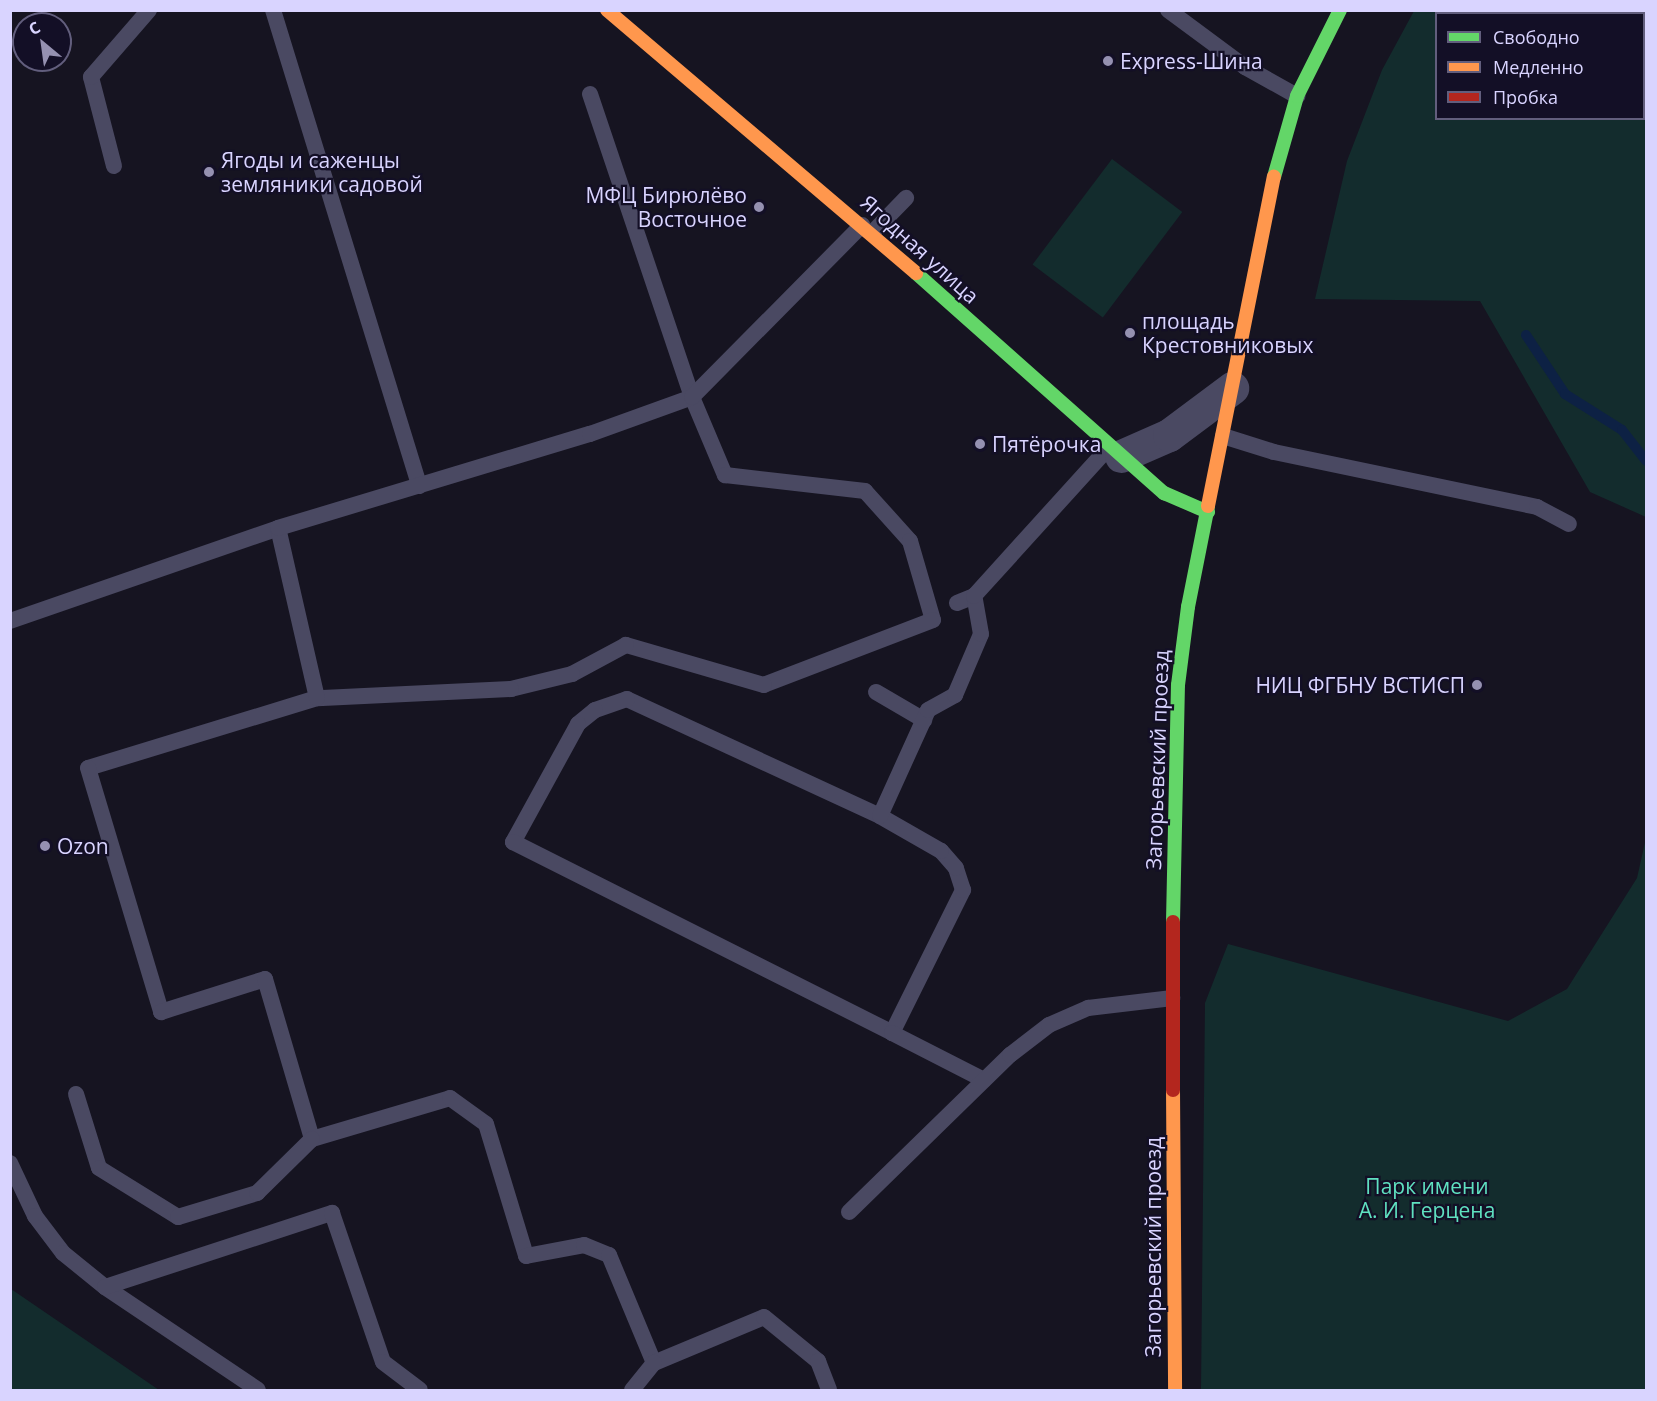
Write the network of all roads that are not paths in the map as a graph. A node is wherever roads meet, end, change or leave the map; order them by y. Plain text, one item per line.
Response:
1 (149, 10) edge
2 (273, 10) edge
3 (608, 10) edge
4 (1168, 10) edge
5 (1340, 10) edge
6 (590, 94) dead end
7 (1297, 96) junction
8 (114, 166) dead end
9 (906, 198) dead end
10 (867, 229) junction
11 (1232, 388) junction
12 (692, 397) junction
13 (1223, 436) junction
14 (1115, 451) junction
15 (419, 486) junction
16 (1208, 512) junction
17 (1569, 524) dead end
18 (278, 528) junction
19 (974, 596) junction
20 (957, 603) dead end
21 (10, 621) edge
22 (876, 692) dead end
23 (317, 698) junction
24 (924, 720) junction
25 (880, 816) junction
26 (1172, 998) junction
27 (891, 1033) junction
28 (984, 1080) junction
29 (76, 1094) dead end
30 (312, 1139) junction
31 (10, 1163) edge
32 (849, 1212) dead end
33 (105, 1287) junction
34 (654, 1363) junction
35 (258, 1390) edge
36 (420, 1390) edge
37 (632, 1390) edge
38 (829, 1390) edge
39 (1175, 1390) edge

1 - 8 lane
2 - 15 lane
3 - 10 street, Ягодная улица
4 - 7 lane
5 - 7 street, Загорьевский проезд
6 - 12 lane
7 - 11 street, Загорьевский проезд
9 - 10 lane
10 - 12 lane
10 - 14 street, Ягодная улица
11 - 13 street, Загорьевский проезд
11 - 14 street
12 - 15 lane
12 - 23 lane
13 - 16 street, Загорьевский проезд
13 - 17 lane
14 - 16 street, Ягодная улица
14 - 19 lane
15 - 18 lane
16 - 26 street, Загорьевский проезд
18 - 21 lane
18 - 23 lane
19 - 20 lane
19 - 24 lane
22 - 24 lane
23 - 30 lane
24 - 25 lane
25 - 27 lane
25 - 27 lane
26 - 28 lane
26 - 39 street, Загорьевский проезд
27 - 28 lane
28 - 32 lane
29 - 30 lane
30 - 34 lane
31 - 33 lane
33 - 35 lane
33 - 36 lane
34 - 37 lane
34 - 38 lane

